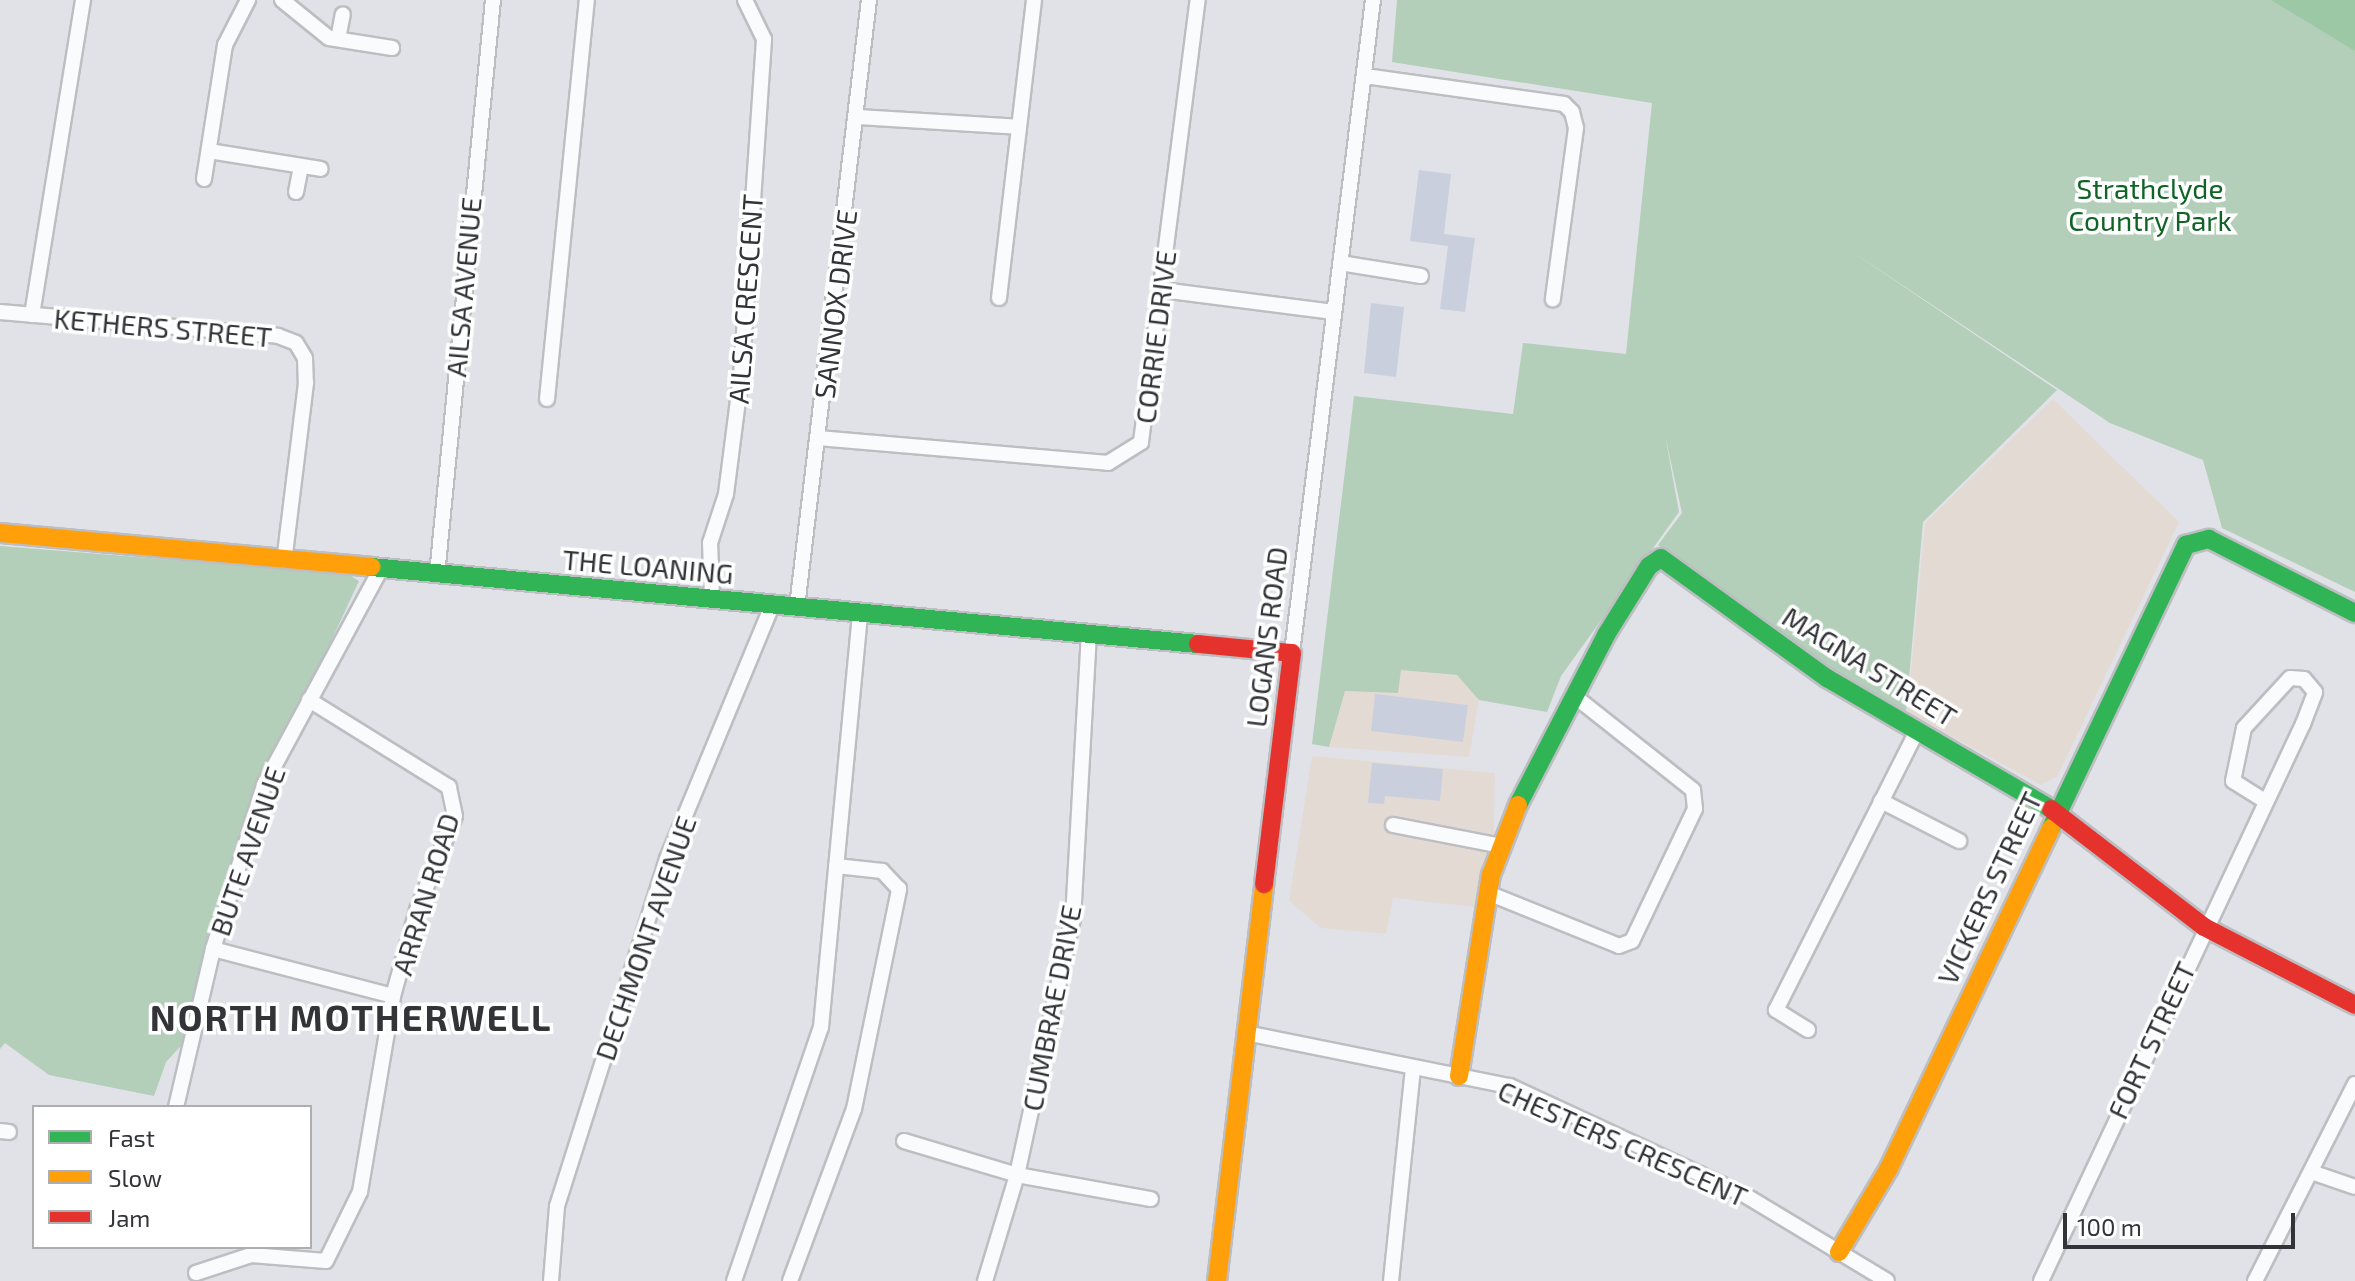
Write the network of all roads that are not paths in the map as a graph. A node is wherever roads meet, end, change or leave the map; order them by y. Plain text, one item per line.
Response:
1 (83, 0) edge
2 (248, 0) edge
3 (282, 0) edge
4 (493, 0) edge
5 (587, 0) edge
6 (745, 0) edge
7 (869, 0) edge
8 (1034, 0) edge
9 (1198, 0) edge
10 (1373, 0) edge
11 (343, 14) dead end
12 (338, 39) junction
13 (392, 48) dead end
14 (1365, 76) junction
15 (857, 117) junction
16 (1019, 127) junction
17 (209, 151) junction
18 (301, 166) junction
19 (321, 169) dead end
20 (204, 179) dead end
21 (296, 192) dead end
22 (1340, 263) junction
23 (1421, 276) dead end
24 (1162, 290) junction
25 (999, 298) dead end
26 (1553, 299) dead end
27 (0, 312) edge
28 (1334, 312) junction
29 (32, 315) junction
30 (547, 399) dead end
31 (818, 438) junction
32 (0, 533) edge
33 (284, 561) junction
34 (381, 569) junction
35 (437, 575) junction
36 (712, 599) junction
37 (772, 605) junction
38 (797, 607) junction
39 (860, 613) junction
40 (2355, 613) edge
41 (1089, 634) junction
42 (1292, 653) junction
43 (1573, 695) junction
44 (309, 700) junction
45 (1917, 731) junction
46 (2263, 800) junction
47 (1881, 801) junction
48 (2055, 811) junction
49 (1393, 825) dead end
50 (1959, 841) dead end
51 (1502, 846) junction
52 (836, 866) junction
53 (1488, 893) junction
54 (2204, 927) junction
55 (213, 949) junction
56 (393, 996) junction
57 (2355, 1005) edge
58 (1808, 1030) dead end
59 (1246, 1033) junction
60 (1413, 1067) junction
61 (1459, 1076) junction
62 (2355, 1084) edge
63 (176, 1105) edge
64 (904, 1141) dead end
65 (2311, 1172) junction
66 (1017, 1175) junction
67 (2355, 1187) edge
68 (1151, 1199) dead end
69 (1839, 1252) junction
70 (196, 1273) dead end
71 (551, 1281) edge
72 (734, 1281) edge
73 (790, 1281) edge
74 (985, 1281) edge
75 (1217, 1281) edge
76 (1391, 1281) edge
77 (1887, 1281) edge
78 (2041, 1281) edge
79 (2255, 1281) edge

1 - 29 street
2 - 17 street
3 - 12 street
4 - 35 street, AILSA AVENUE
5 - 30 street
6 - 36 street, AILSA CRESCENT
7 - 15 street, SANNOX DRIVE
8 - 16 street
9 - 24 street, CORRIE DRIVE
10 - 14 street, LOGANS ROAD
11 - 12 street
12 - 13 street
14 - 22 street, LOGANS ROAD
14 - 26 street
15 - 16 street
15 - 31 street, SANNOX DRIVE
16 - 25 street
17 - 18 street
17 - 20 street
18 - 19 street
18 - 21 street
22 - 23 street
22 - 28 street, LOGANS ROAD
24 - 28 street
24 - 31 street, CORRIE DRIVE
27 - 29 street, KETHERS STREET
28 - 42 street, LOGANS ROAD
29 - 33 street, KETHERS STREET
31 - 38 street, SANNOX DRIVE
32 - 33 street, THE LOANING
33 - 34 street, THE LOANING
34 - 35 street, THE LOANING
34 - 44 street, BUTE AVENUE
35 - 36 street, THE LOANING
36 - 37 street, THE LOANING
37 - 38 street, THE LOANING
37 - 71 street, DECHMONT AVENUE
38 - 39 street, THE LOANING
39 - 41 street, THE LOANING
39 - 52 street
40 - 48 street, VICKERS STREET
41 - 42 street, THE LOANING
41 - 66 street, CUMBRAE DRIVE
42 - 59 street, LOGANS ROAD
43 - 45 street, MAGNA STREET
43 - 51 street
43 - 53 street
44 - 55 street, BUTE AVENUE
44 - 56 street, ARRAN ROAD
45 - 47 street
45 - 48 street, MAGNA STREET
46 - 46 street, FORT STREET
46 - 54 street, FORT STREET
47 - 50 street
47 - 58 street
48 - 54 street, MAGNA STREET
48 - 69 street, VICKERS STREET
49 - 51 street
51 - 53 street
52 - 72 street
52 - 73 street
53 - 61 street
54 - 57 street, MAGNA STREET
54 - 78 street, FORT STREET
55 - 56 street
55 - 63 street, BUTE AVENUE
56 - 70 street, ARRAN ROAD
59 - 60 street, CHESTERS CRESCENT
59 - 75 street, LOGANS ROAD
60 - 61 street, CHESTERS CRESCENT
60 - 76 street
61 - 69 street, CHESTERS CRESCENT
62 - 65 street
64 - 66 street
65 - 67 street
65 - 79 street
66 - 68 street
66 - 74 street, CUMBRAE DRIVE
69 - 77 street, CHESTERS CRESCENT

